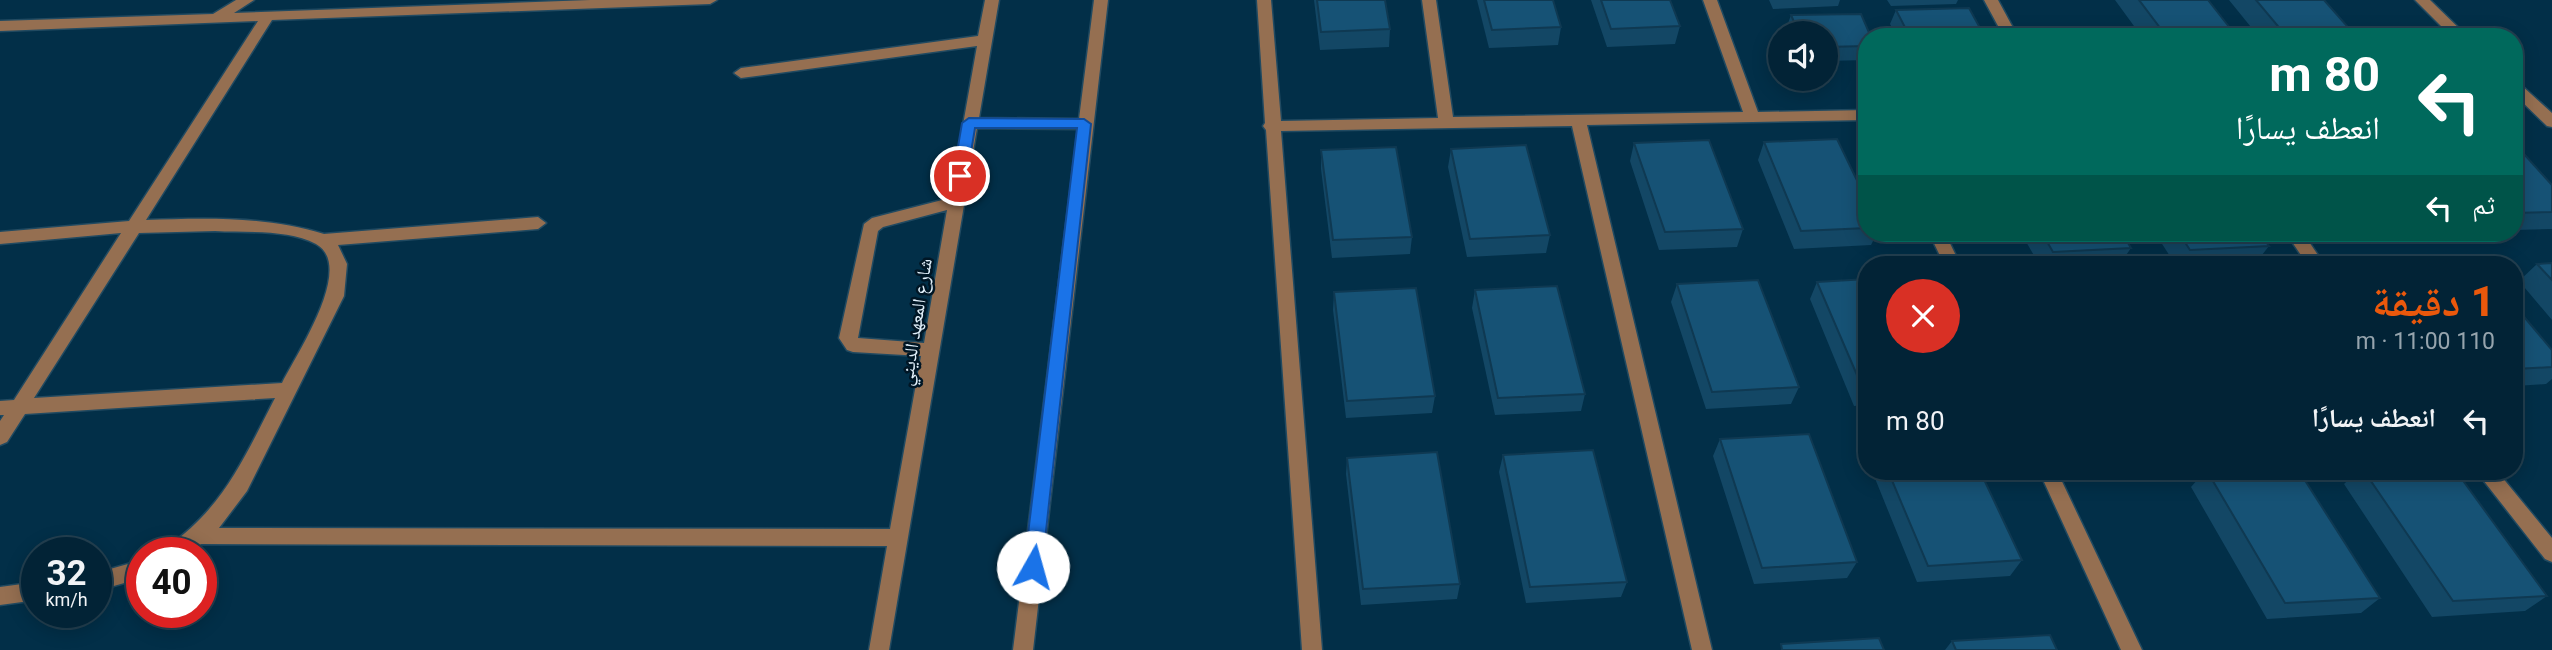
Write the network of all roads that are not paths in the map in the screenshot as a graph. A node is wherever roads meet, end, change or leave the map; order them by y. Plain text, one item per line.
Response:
1 (247, 0) edge
2 (710, 0) edge
3 (992, 0) edge
4 (1101, 0) edge
5 (1264, 0) edge
6 (1429, 0) edge
7 (1710, 0) edge
8 (1991, 0) edge
9 (2422, 0) edge
10 (380, 6) edge
11 (268, 16) junction
12 (213, 18) junction
13 (0, 26) edge
14 (2006, 28) edge
15 (2452, 28) edge
16 (985, 40) junction
17 (741, 73) dead end
18 (2523, 103) edge
19 (1858, 115) edge
20 (1752, 117) junction
21 (1578, 120) junction
22 (2552, 122) edge
23 (969, 123) junction
24 (1446, 123) junction
25 (1084, 124) junction
26 (1271, 126) junction
27 (956, 202) junction
28 (538, 223) dead end
29 (134, 228) junction
30 (0, 238) edge
31 (323, 240) junction
32 (932, 350) junction
33 (288, 390) junction
34 (9, 407) edge
35 (0, 437) edge
36 (2052, 480) edge
37 (2493, 480) edge
38 (199, 536) joint
39 (900, 538) junction
40 (2552, 553) edge
41 (21, 593) edge
42 (0, 596) edge
43 (879, 650) edge
44 (1023, 650) edge
45 (1312, 650) edge
46 (1702, 650) edge
47 (2132, 650) edge

1 - 12 street
2 - 10 street
3 - 16 street, شارع المعهد الديني
4 - 25 street
5 - 26 street
6 - 24 street
7 - 20 street
8 - 14 street
9 - 15 street
10 - 11 street
11 - 12 street
11 - 29 street
12 - 13 street
16 - 17 street
16 - 23 street, شارع المعهد الديني
18 - 22 street
19 - 20 street
20 - 21 street
21 - 24 street
21 - 46 street
23 - 25 street
23 - 27 street, شارع المعهد الديني
24 - 26 street
25 - 44 street
26 - 45 street
27 - 32 street, شارع المعهد الديني
27 - 32 street
28 - 31 street
29 - 30 street
29 - 31 street
29 - 34 street
31 - 33 street
32 - 39 street, شارع المعهد الديني
33 - 34 street
33 - 38 street
34 - 35 street
36 - 47 street
37 - 40 street
38 - 39 street
39 - 43 street, شارع المعهد الديني
41 - 42 street

